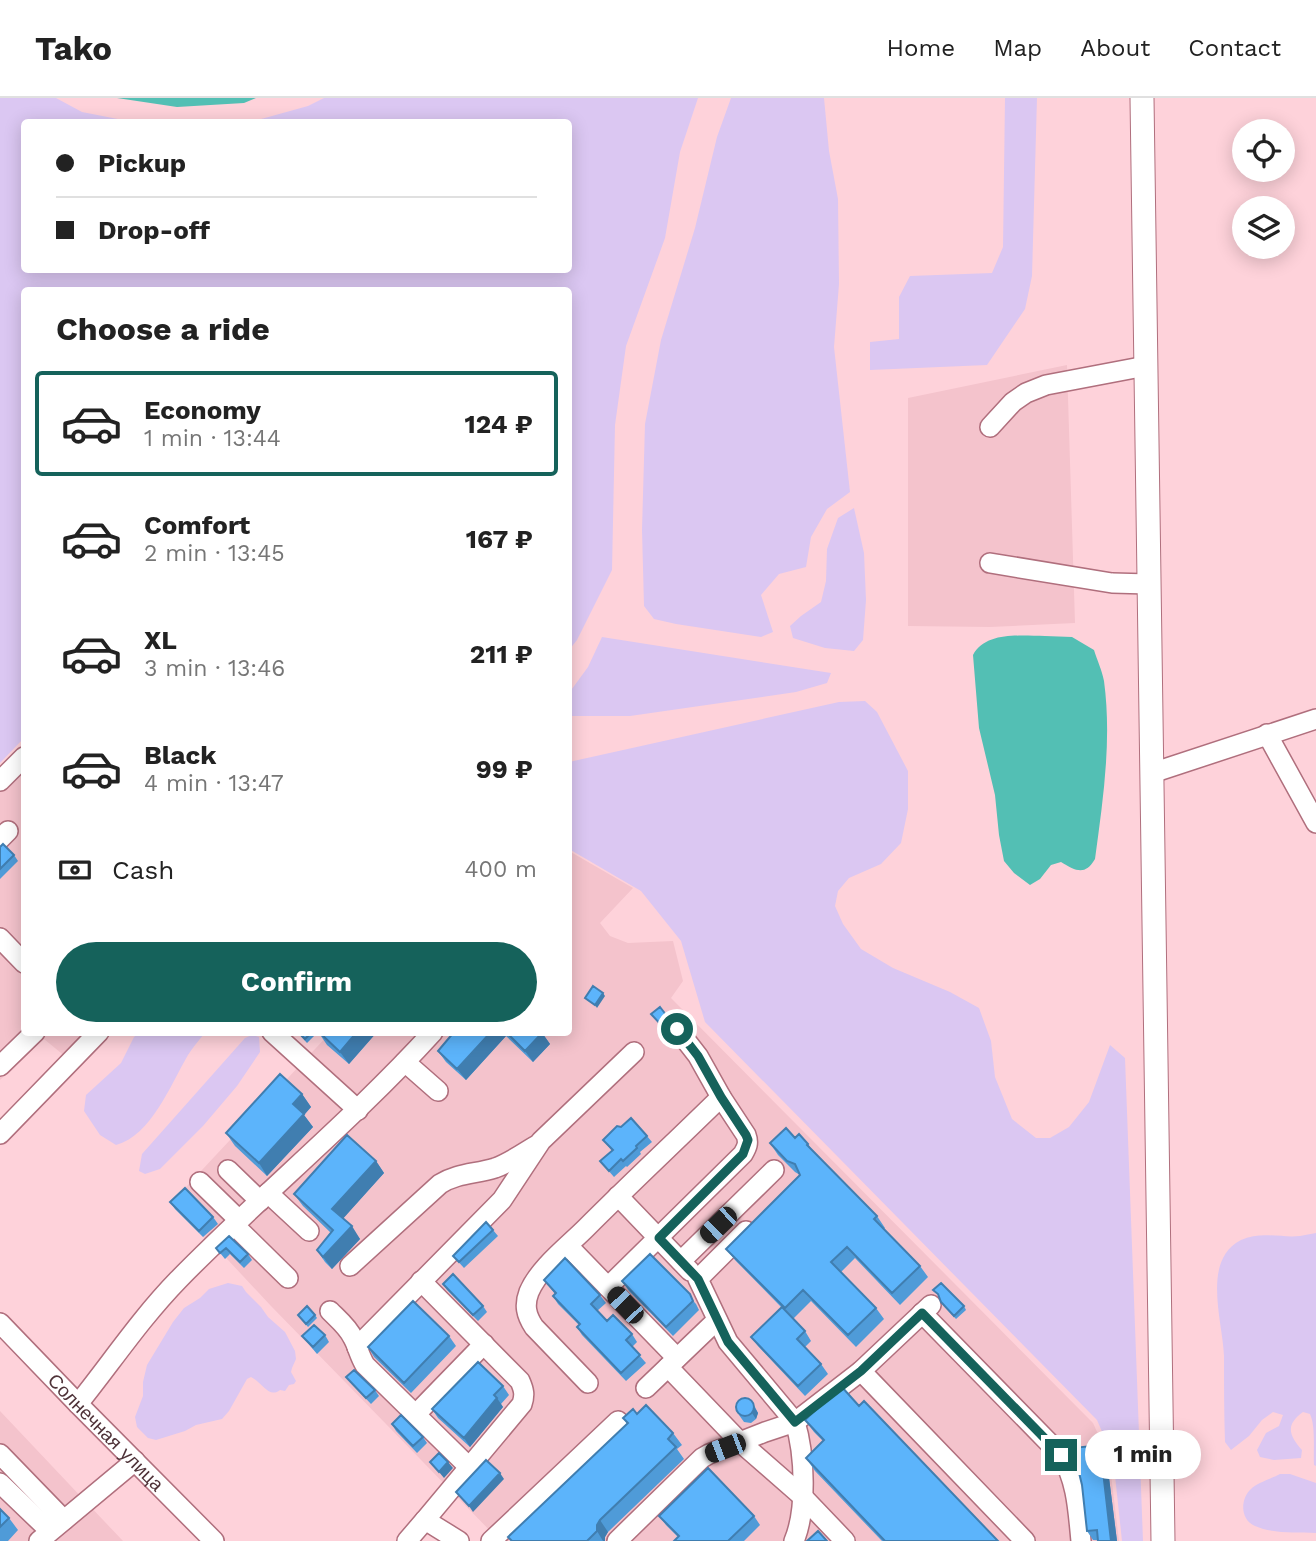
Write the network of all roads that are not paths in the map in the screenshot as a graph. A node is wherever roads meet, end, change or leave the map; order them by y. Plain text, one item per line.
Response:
1 (1142, 98) edge
2 (1146, 366) junction
3 (990, 427) dead end
4 (990, 563) dead end
5 (1149, 584) junction
6 (1316, 719) edge
7 (1267, 734) junction
8 (21, 760) edge
9 (1152, 773) junction
10 (0, 781) edge
11 (1316, 823) edge
12 (0, 938) edge
13 (21, 960) edge
14 (677, 1029) dead end
15 (31, 1036) edge
16 (93, 1036) edge
17 (276, 1036) edge
18 (429, 1036) edge
19 (635, 1052) dead end
20 (405, 1062) junction
21 (0, 1066) edge
22 (438, 1091) dead end
23 (721, 1097) junction
24 (358, 1110) junction
25 (0, 1134) edge
26 (541, 1141) junction
27 (228, 1170) dead end
28 (774, 1170) dead end
29 (200, 1182) dead end
30 (618, 1196) junction
31 (264, 1197) junction
32 (237, 1222) junction
33 (756, 1222) edge
34 (309, 1231) dead end
35 (659, 1238) junction
36 (568, 1246) junction
37 (681, 1261) junction
38 (350, 1266) dead end
39 (288, 1278) dead end
40 (698, 1279) junction
41 (422, 1281) junction
42 (608, 1287) junction
43 (330, 1311) dead end
44 (716, 1320) junction
45 (0, 1323) edge
46 (484, 1344) junction
47 (357, 1347) junction
48 (672, 1362) junction
49 (861, 1371) junction
50 (588, 1382) dead end
51 (646, 1388) dead end
52 (78, 1404) junction
53 (416, 1415) junction
54 (618, 1421) dead end
55 (795, 1422) junction
56 (740, 1442) junction
57 (0, 1454) edge
58 (135, 1461) junction
59 (469, 1467) junction
60 (0, 1483) edge
61 (803, 1497) junction
62 (425, 1520) junction
63 (54, 1532) edge
64 (214, 1541) edge
65 (407, 1541) edge
66 (459, 1541) edge
67 (491, 1541) edge
68 (617, 1541) edge
69 (794, 1541) edge
70 (845, 1541) edge
71 (1025, 1541) edge
72 (1081, 1541) edge
73 (1163, 1541) edge

1 - 2 main road
2 - 3 street
2 - 5 main road
4 - 5 street
5 - 9 main road
6 - 7 street
7 - 9 street
7 - 11 street
8 - 10 street
9 - 73 main road
12 - 13 street
14 - 23 street
15 - 21 street
16 - 25 street
17 - 24 street
18 - 20 street
19 - 26 street
20 - 22 street
20 - 24 street
23 - 30 street
23 - 35 street
24 - 31 street
26 - 38 street
26 - 41 street
27 - 31 street
28 - 37 street
29 - 32 street
30 - 35 street
30 - 36 street
31 - 32 street
31 - 34 street
32 - 39 street
32 - 52 street
33 - 40 street
35 - 37 street
35 - 42 street
36 - 42 street
36 - 50 street
37 - 40 street
40 - 44 street
41 - 46 street
41 - 47 street
42 - 48 street
43 - 47 street
44 - 48 street
44 - 55 street
45 - 52 street, Солнечная улица
46 - 53 street
46 - 59 street
47 - 53 street
48 - 51 street
48 - 56 street
49 - 55 street
49 - 71 street
49 - 72 street
52 - 58 street, Солнечная улица
53 - 59 street
54 - 67 street
55 - 56 street
55 - 61 street
56 - 61 street
56 - 68 street
57 - 63 street
58 - 63 street
58 - 64 street, Солнечная улица
59 - 62 street
60 - 63 street
61 - 69 street
61 - 70 street
62 - 65 street
62 - 66 street

